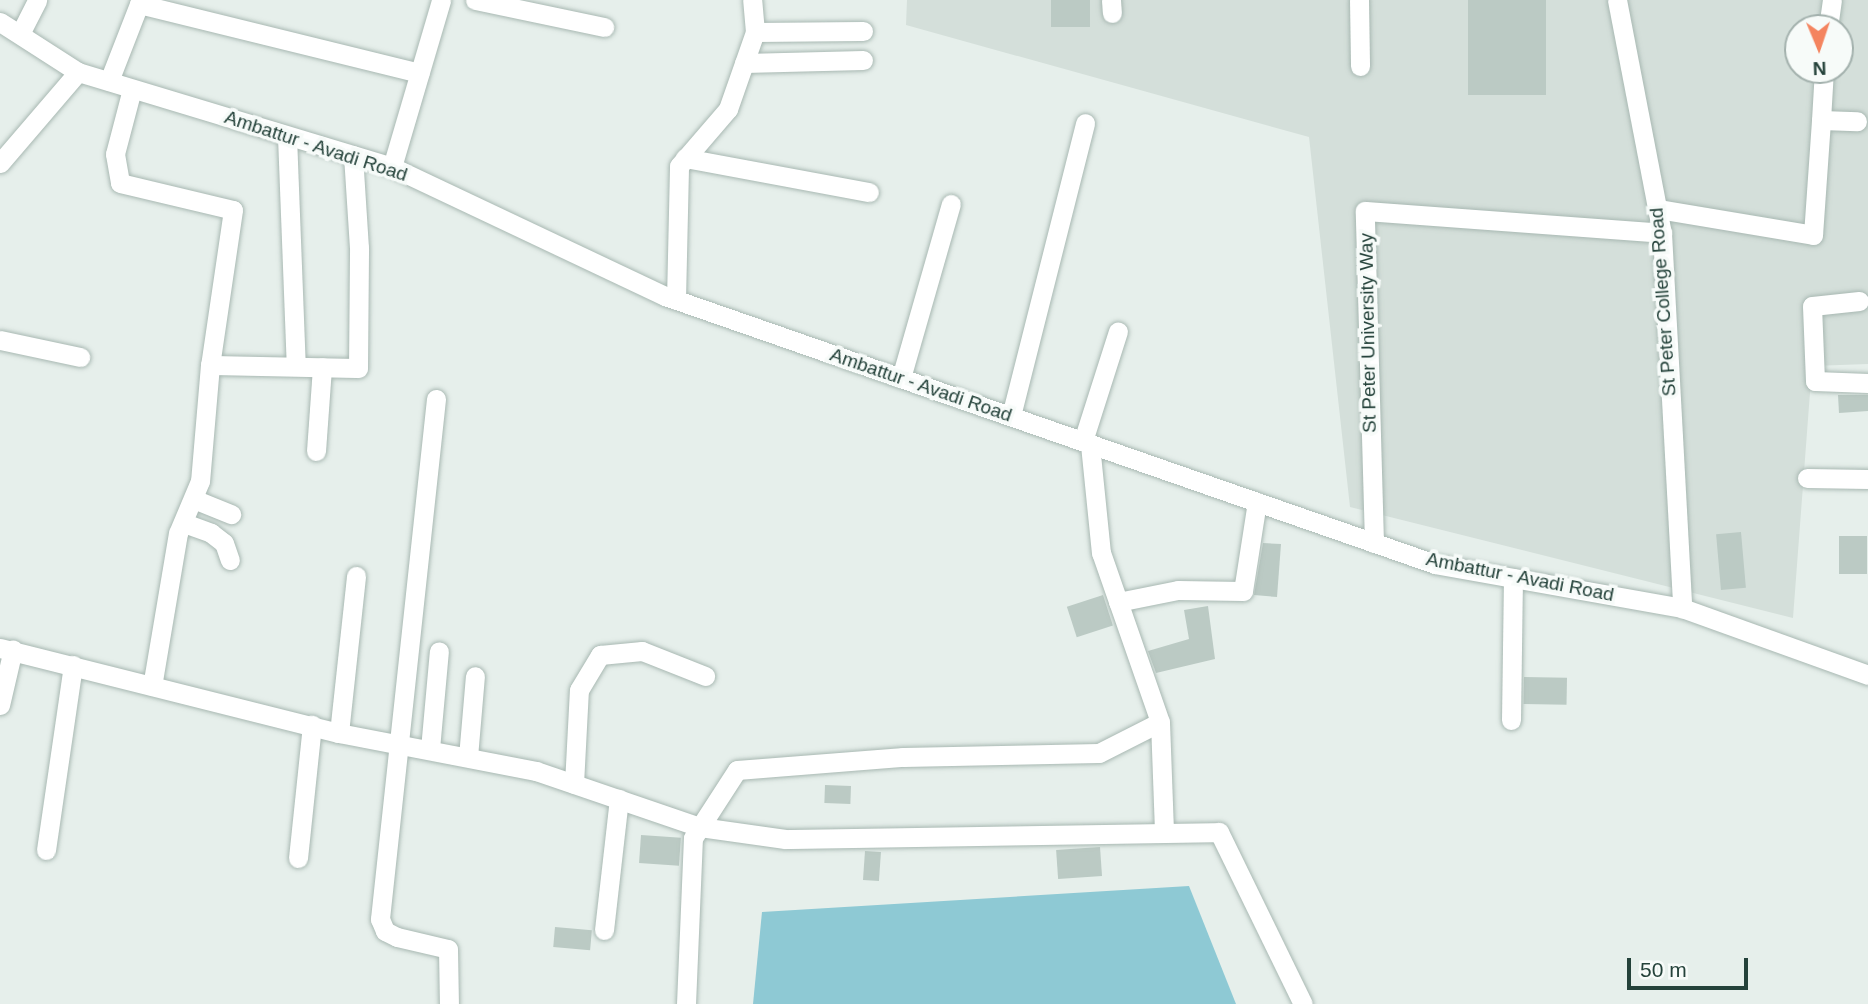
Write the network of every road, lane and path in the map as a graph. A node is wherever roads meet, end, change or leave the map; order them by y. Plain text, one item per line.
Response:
1 (37, 0) edge
2 (441, 0) edge
3 (474, 0) edge
4 (752, 0) edge
5 (1359, 0) edge
6 (1618, 0) edge
7 (141, 2) edge
8 (0, 22) edge
9 (604, 27) dead end
10 (863, 31) dead end
11 (755, 32) junction
12 (20, 34) junction
13 (863, 60) dead end
14 (744, 63) junction
15 (1360, 66) dead end
16 (78, 72) junction
17 (420, 73) junction
18 (109, 81) junction
19 (1823, 84) edge
20 (132, 89) junction
21 (1821, 120) junction
22 (1857, 121) dead end
23 (1085, 123) dead end
24 (287, 135) junction
25 (353, 155) junction
26 (685, 158) junction
27 (0, 163) edge
28 (392, 167) junction
29 (869, 192) dead end
30 (951, 204) dead end
31 (1658, 209) junction
32 (1662, 233) junction
33 (676, 300) junction
34 (1859, 301) dead end
35 (1118, 331) dead end
36 (0, 340) edge
37 (80, 357) dead end
38 (210, 365) junction
39 (296, 366) junction
40 (322, 367) junction
41 (901, 378) junction
42 (1868, 383) edge
43 (436, 399) dead end
44 (1011, 416) junction
45 (1087, 443) junction
46 (316, 451) dead end
47 (1807, 478) dead end
48 (1868, 479) edge
49 (196, 500) junction
50 (1257, 502) junction
51 (231, 514) dead end
52 (184, 523) junction
53 (1374, 543) junction
54 (230, 560) dead end
55 (356, 576) dead end
56 (1513, 578) junction
57 (1118, 602) junction
58 (1682, 608) junction
59 (7, 649) edge
60 (439, 650) dead end
61 (73, 665) junction
62 (475, 676) dead end
63 (705, 676) dead end
64 (1868, 676) edge
65 (152, 687) junction
66 (0, 705) edge
67 (1511, 720) dead end
68 (1160, 722) junction
69 (312, 725) junction
70 (339, 733) junction
71 (401, 743) junction
72 (430, 749) junction
73 (468, 757) junction
74 (575, 784) junction
75 (619, 799) junction
76 (700, 827) junction
77 (1164, 832) junction
78 (46, 850) dead end
79 (298, 858) dead end
80 (604, 930) dead end
81 (449, 1004) edge
82 (686, 1004) edge
83 (1303, 1004) edge

1 - 12 street
2 - 17 street
3 - 9 street
4 - 11 street
5 - 15 street
6 - 31 street, St Peter College Road
7 - 17 street
7 - 18 street
8 - 12 street, Ambattur - Avadi Road
10 - 11 street
11 - 14 street
12 - 16 street, Ambattur - Avadi Road
13 - 14 street
14 - 26 street
16 - 18 street, Ambattur - Avadi Road
16 - 27 street
17 - 28 street
18 - 20 street, Ambattur - Avadi Road
19 - 21 street
20 - 24 street, Ambattur - Avadi Road
20 - 38 street
21 - 22 street
21 - 31 street
23 - 44 street
24 - 25 street, Ambattur - Avadi Road
24 - 39 street
25 - 28 street, Ambattur - Avadi Road
25 - 40 street
26 - 29 street
26 - 33 street
28 - 33 street, Ambattur - Avadi Road
30 - 41 street
31 - 32 street, St Peter College Road
32 - 53 street, St Peter University Way
32 - 58 street, St Peter College Road
33 - 41 street, Ambattur - Avadi Road
34 - 42 street
35 - 45 street
36 - 37 street
38 - 39 street
38 - 49 street
39 - 40 street
40 - 46 street
41 - 44 street, Ambattur - Avadi Road
43 - 71 street
44 - 45 street, Ambattur - Avadi Road
45 - 50 street, Ambattur - Avadi Road
45 - 57 street
47 - 48 street
49 - 51 street
49 - 52 street
50 - 53 street, Ambattur - Avadi Road
50 - 57 street
52 - 54 street
52 - 65 street
53 - 56 street, Ambattur - Avadi Road
55 - 70 street
56 - 58 street, Ambattur - Avadi Road
56 - 67 street
57 - 68 street
58 - 64 street, Ambattur - Avadi Road
59 - 61 street
59 - 66 street
60 - 72 street
61 - 65 street
61 - 78 street
62 - 73 street
63 - 74 street
65 - 69 street
68 - 76 street
68 - 77 street
69 - 70 street
69 - 79 street
70 - 71 street
71 - 72 street
71 - 81 street
72 - 73 street
73 - 74 street
74 - 75 street
75 - 76 street
75 - 80 street
76 - 77 street
76 - 82 street
77 - 83 street

